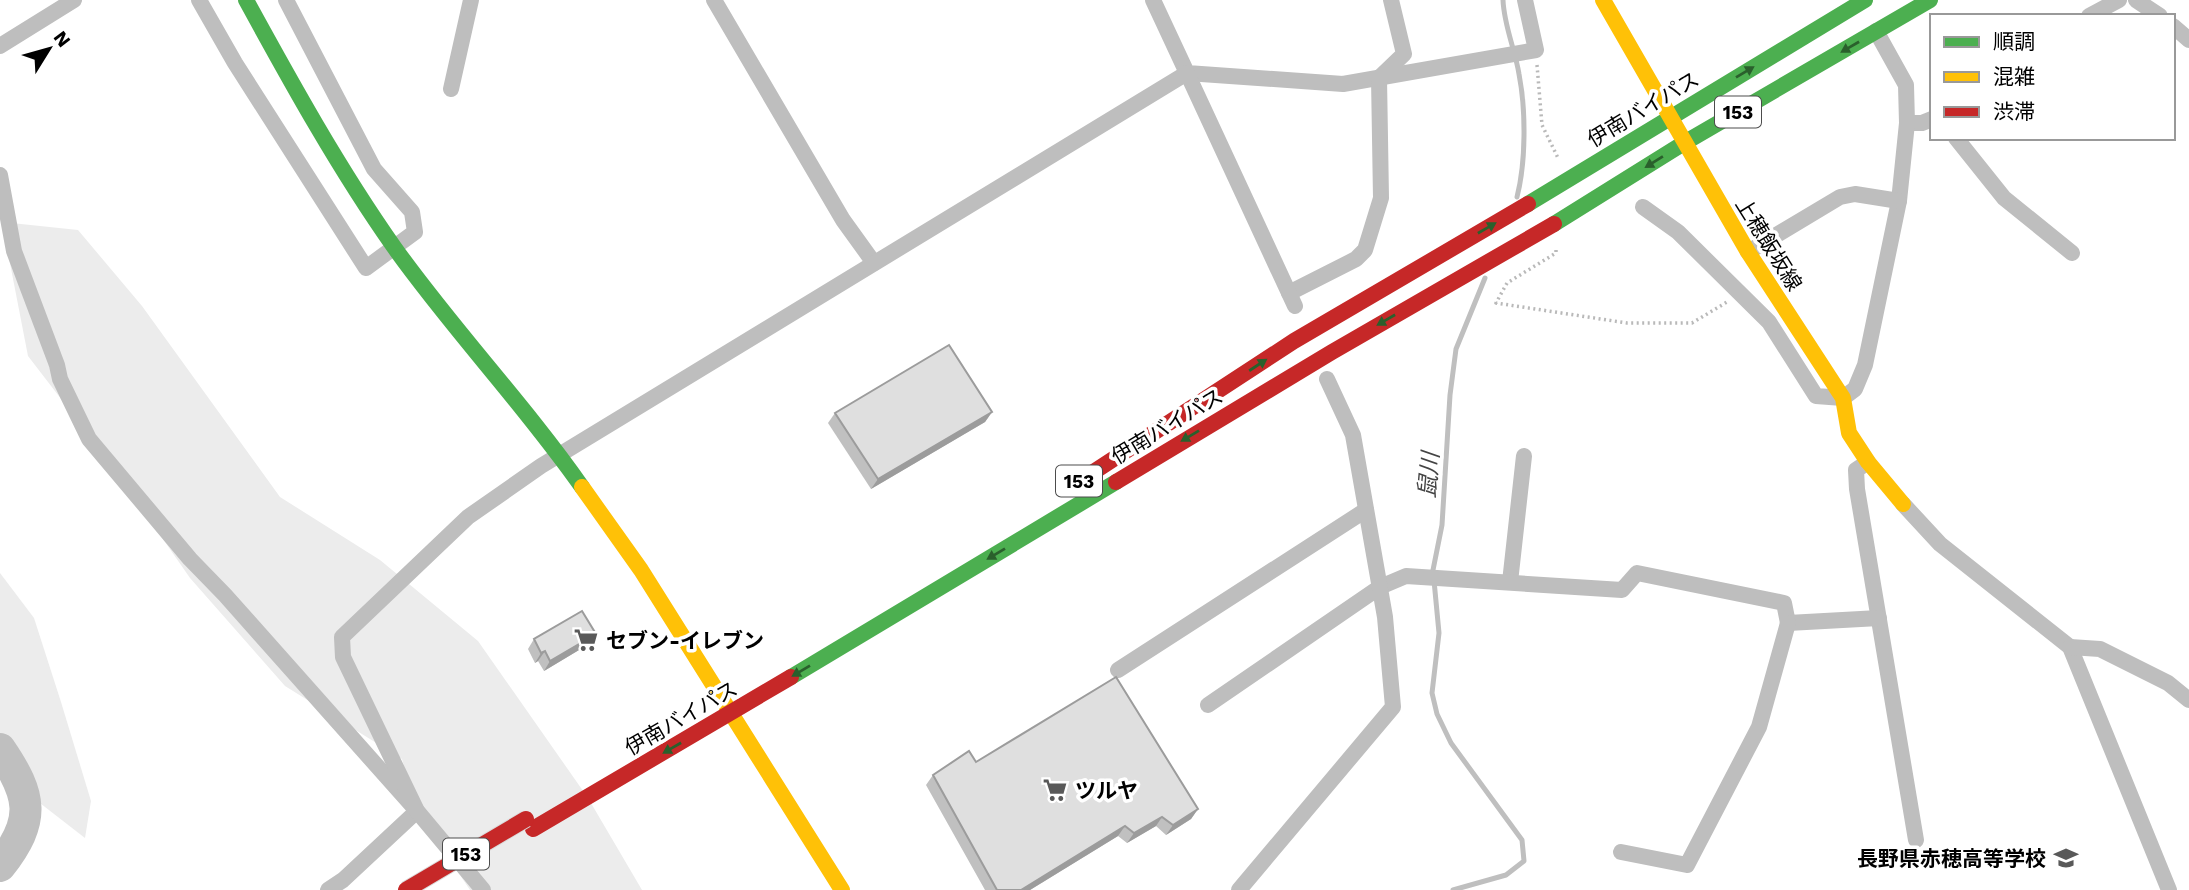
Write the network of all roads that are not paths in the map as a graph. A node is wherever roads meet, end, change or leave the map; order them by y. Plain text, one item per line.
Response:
1 (74, 0) edge
2 (199, 0) edge
3 (246, 0) edge
4 (286, 0) edge
5 (471, 0) edge
6 (714, 0) edge
7 (1153, 0) edge
8 (1391, 0) edge
9 (1525, 0) edge
10 (1602, 0) edge
11 (1865, 0) edge
12 (1930, 0) edge
13 (2136, 0) edge
14 (2113, 2) edge
15 (2092, 14) edge
16 (2158, 14) edge
17 (2175, 28) edge
18 (1876, 31) junction
19 (2189, 40) edge
20 (0, 46) edge
21 (1186, 74) junction
22 (1379, 78) junction
23 (451, 89) dead end
24 (1669, 118) junction
25 (1930, 120) edge
26 (1907, 123) junction
27 (1958, 140) edge
28 (1684, 143) junction
29 (0, 175) edge
30 (1899, 201) junction
31 (1643, 207) dead end
32 (394, 247) junction
33 (1748, 252) junction
34 (2072, 253) dead end
35 (874, 263) junction
36 (1327, 379) dead end
37 (1843, 398) junction
38 (560, 455) junction
39 (1524, 456) dead end
40 (1868, 462) junction
41 (1084, 478) dead end
42 (1903, 504) joint
43 (1366, 510) junction
44 (981, 544) dead end
45 (1510, 583) junction
46 (1380, 587) junction
47 (1879, 618) junction
48 (1788, 623) junction
49 (2070, 647) junction
50 (1118, 670) dead end
51 (2189, 700) edge
52 (1208, 705) dead end
53 (727, 707) junction
54 (417, 811) junction
55 (529, 824) junction
56 (1916, 840) dead end
57 (1621, 852) dead end
58 (328, 890) edge
59 (406, 890) edge
60 (426, 890) edge
61 (483, 890) edge
62 (842, 890) edge
63 (1239, 890) edge
64 (2169, 890) edge

1 - 20 street
2 - 32 street
3 - 32 main road
4 - 32 street
5 - 23 street
6 - 35 street
7 - 21 street
8 - 22 street
9 - 22 street
10 - 24 main road, 上穂飯坂線
24 -> 11 main road, 伊南バイパス / 153
12 - 18 main road, 伊南バイパス / 153
13 - 16 street
14 - 15 street
17 - 19 street
18 - 26 street
18 -> 28 main road, 伊南バイパス / 153
21 - 22 street
21 - 22 street
21 - 35 street
24 - 28 main road, 上穂飯坂線
41 -> 24 main road, 伊南バイパス / 153
25 - 26 street
26 - 30 street
27 - 34 street
28 - 33 main road, 上穂飯坂線
28 -> 53 main road, 伊南バイパス / 153
29 - 54 street
30 - 33 street
30 - 37 street
31 - 37 street
32 - 38 main road
33 - 37 main road, 上穂飯坂線
35 - 38 street
36 - 43 street
37 - 40 main road, 上穂飯坂線
38 - 53 main road
38 - 54 street
39 - 45 street
40 - 42 main road, 上穂飯坂線
40 - 47 street
42 - 49 street
43 - 46 street
43 - 50 street
44 - 53 main road, 伊南バイパス / 153
45 - 46 street
45 - 48 street
46 - 52 street
46 - 63 street
47 - 48 street
47 - 56 street
48 - 57 street
49 - 51 street
49 - 64 street
53 - 55 main road, 伊南バイパス / 153
53 - 62 main road
54 - 58 street
54 - 61 street
55 - 59 main road, 伊南バイパス / 153, bridge
55 - 60 main road, 伊南バイパス / 153

